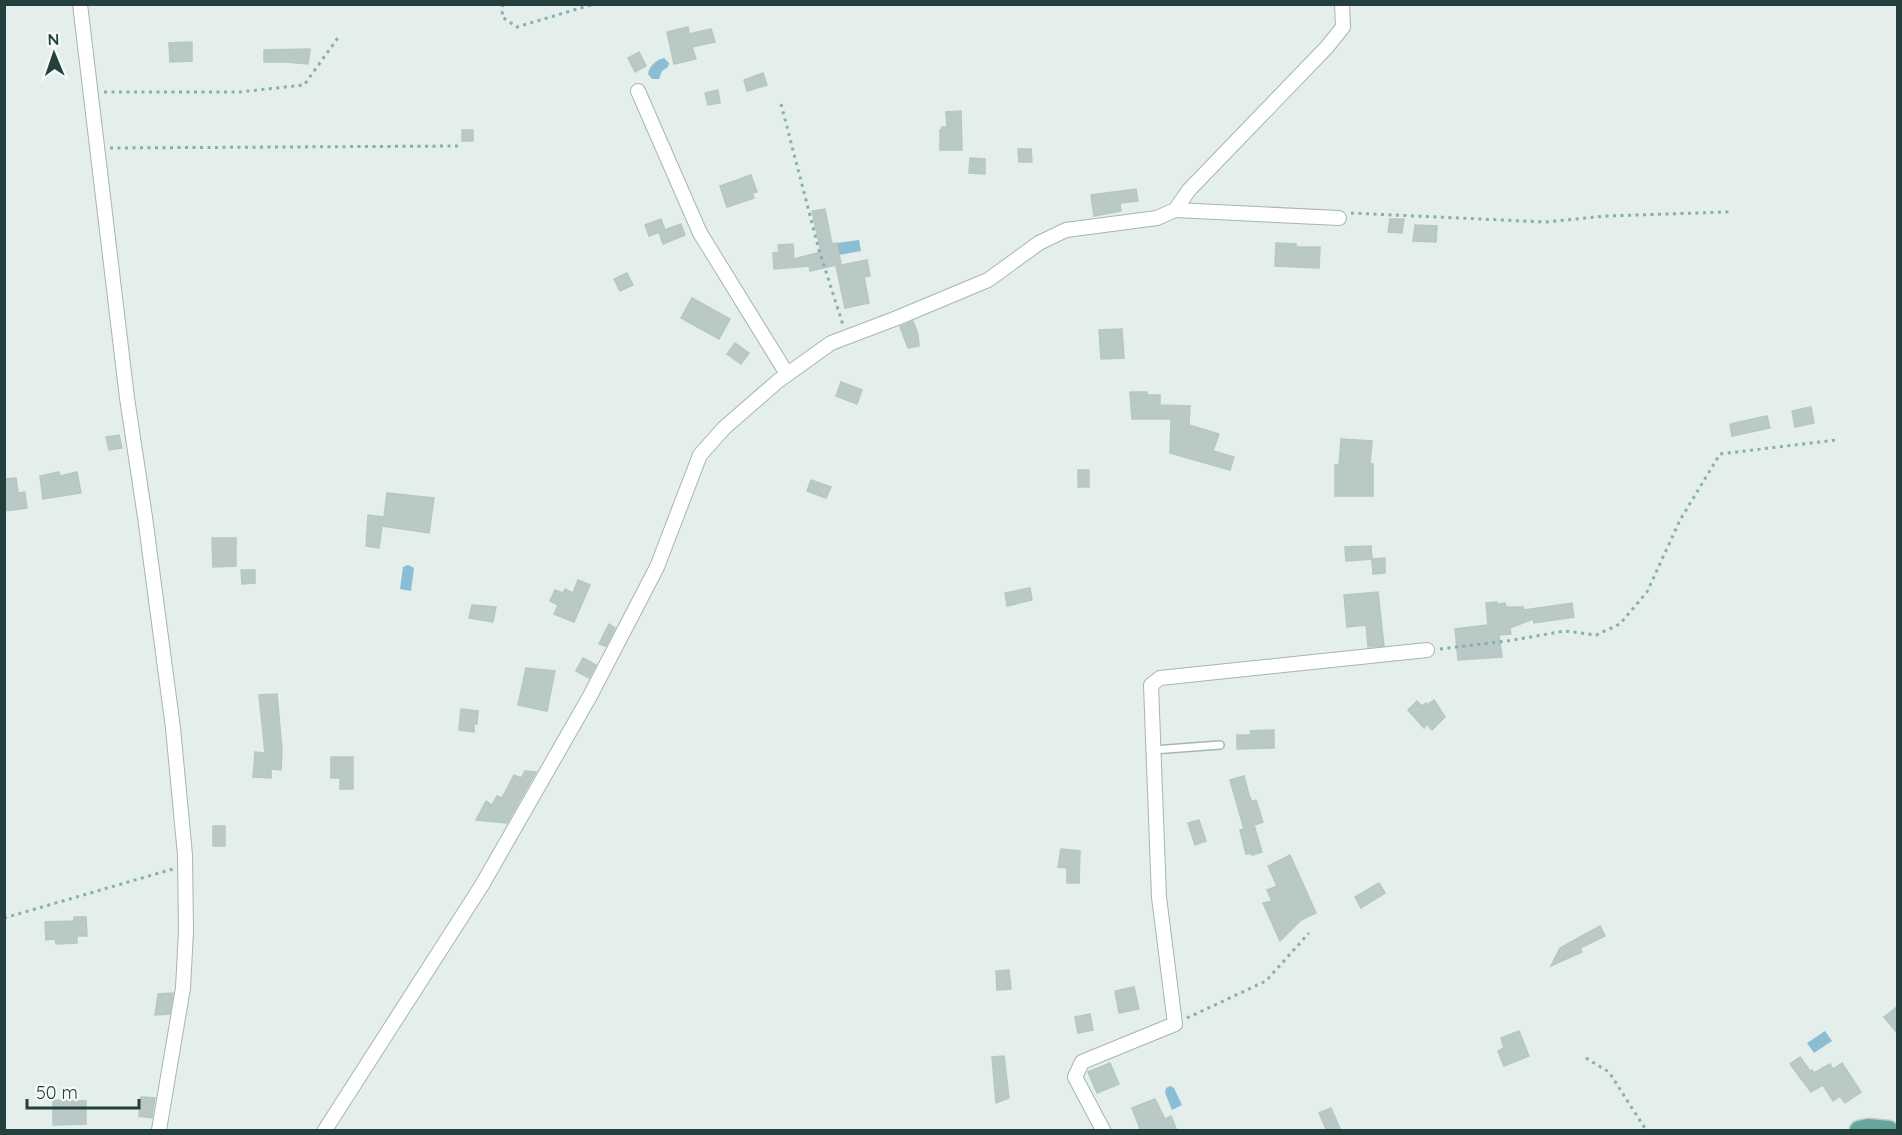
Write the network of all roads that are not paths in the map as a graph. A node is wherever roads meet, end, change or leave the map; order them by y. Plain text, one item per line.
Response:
1 (80, 4) edge
2 (1342, 4) edge
3 (638, 91) dead end
4 (1175, 210) junction
5 (1339, 218) road end
6 (787, 374) junction
7 (1427, 650) road end
8 (1220, 745) dead end
9 (1153, 750) junction
10 (159, 1131) edge
11 (325, 1131) edge
12 (1103, 1131) edge
13 (1859, 1131) edge
14 (1889, 1131) edge

1 - 10 street
2 - 4 street
3 - 6 street
4 - 5 street
4 - 6 street
6 - 11 street
7 - 9 street
8 - 9 lane
9 - 12 street
13 - 14 main road

